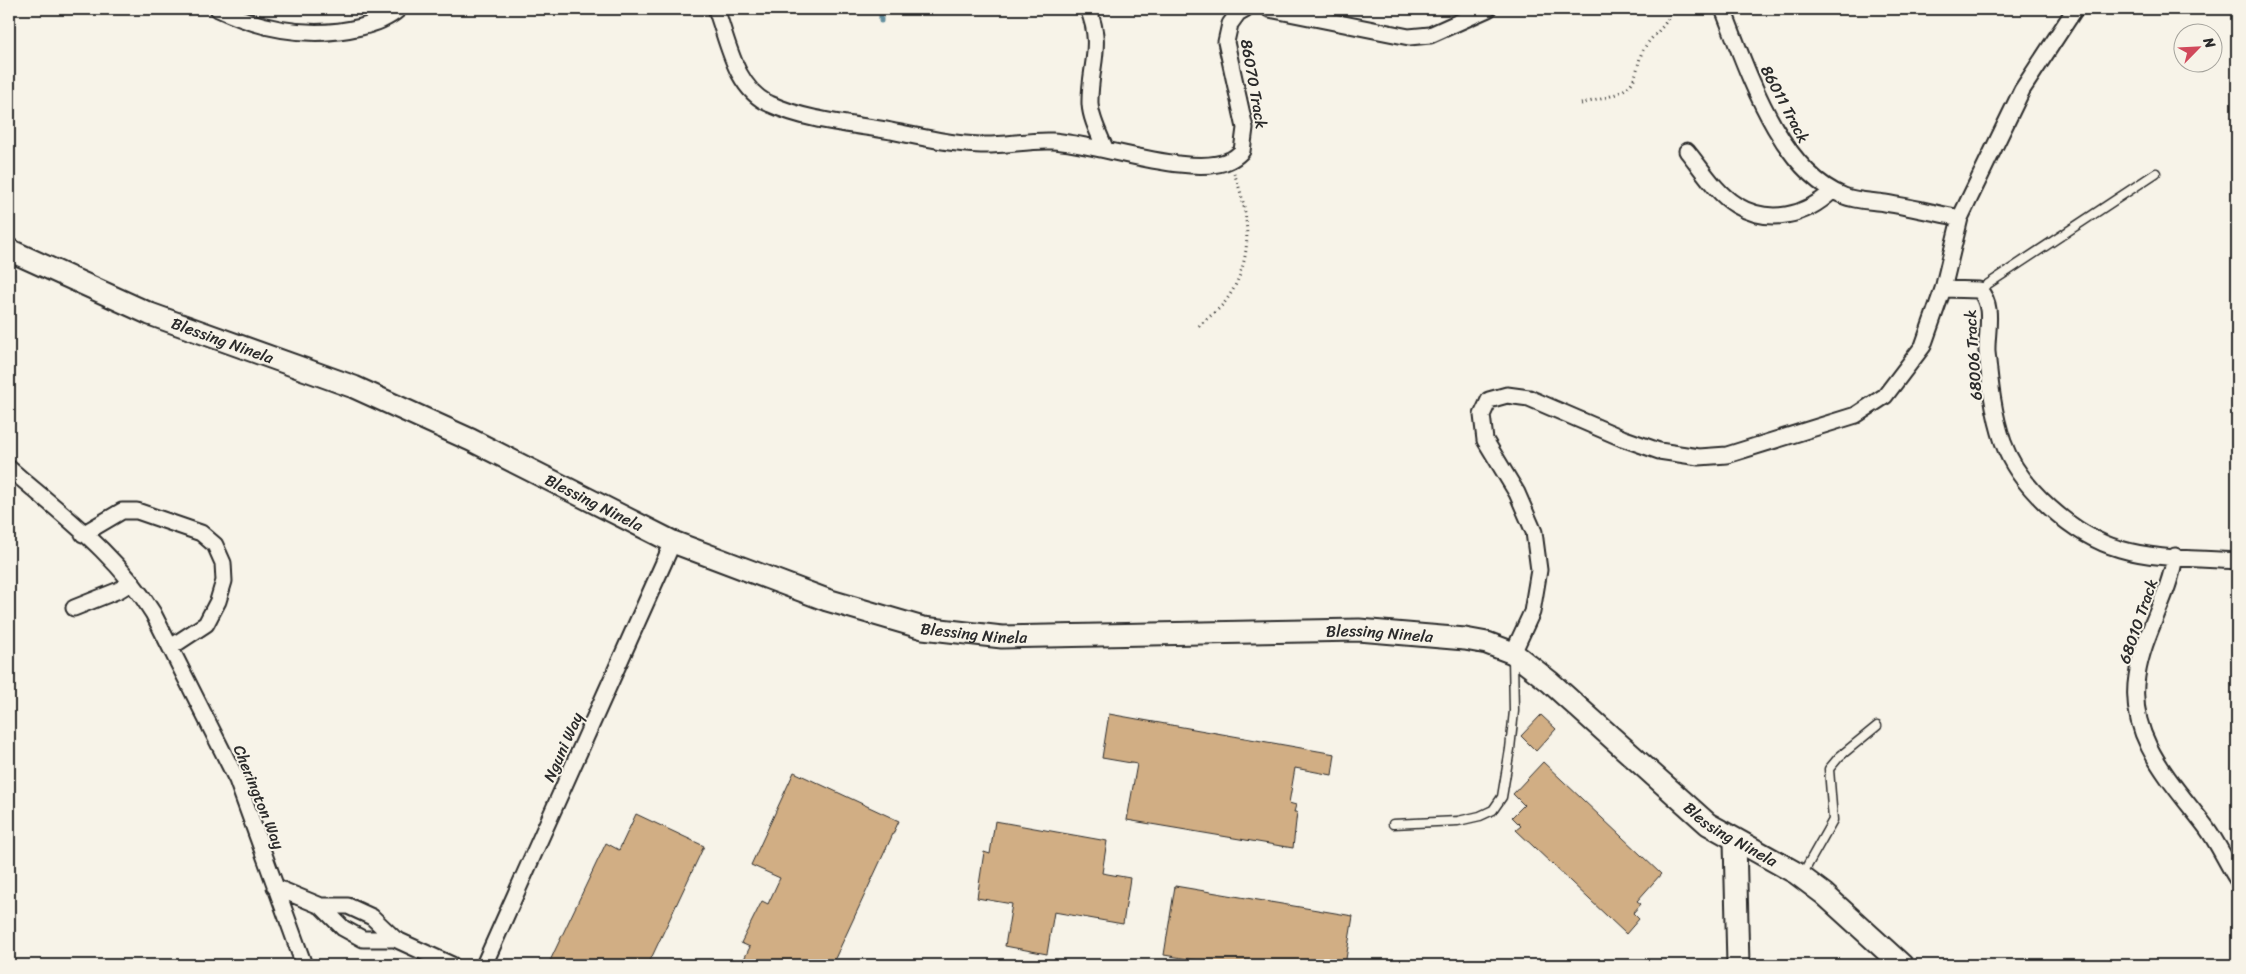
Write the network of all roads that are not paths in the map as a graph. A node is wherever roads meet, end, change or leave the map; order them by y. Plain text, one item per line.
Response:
1 (218, 9) edge
2 (399, 9) edge
3 (716, 9) edge
4 (1088, 9) edge
5 (1245, 9) edge
6 (1269, 9) edge
7 (1488, 9) edge
8 (1723, 9) edge
9 (2075, 9) edge
10 (1105, 148) junction
11 (1688, 151) dead end
12 (2156, 173) dead end
13 (1832, 191) junction
14 (1960, 218) junction
15 (9, 250) edge
16 (1943, 289) junction
17 (1979, 290) junction
18 (9, 468) edge
19 (83, 534) junction
20 (673, 542) junction
21 (2175, 556) junction
22 (2237, 561) edge
23 (132, 582) junction
24 (74, 608) dead end
25 (171, 647) junction
26 (1513, 653) junction
27 (1877, 726) dead end
28 (1393, 824) dead end
29 (1735, 841) junction
30 (1801, 877) junction
31 (2237, 879) edge
32 (275, 888) junction
33 (321, 906) junction
34 (395, 939) junction
35 (304, 965) edge
36 (452, 965) edge
37 (484, 965) edge
38 (1738, 965) edge
39 (1902, 965) edge

1 - 2 street
3 - 10 street
4 - 10 street
5 - 10 street, 86070 Track
6 - 7 street
8 - 13 street, 86011 Track
9 - 14 street
11 - 13 street
12 - 17 lane
13 - 14 street, 86011 Track
14 - 16 street
15 - 20 street, Blessing Ninela
16 - 17 street, 68006 Track
16 - 26 street
17 - 21 street, 68006 Track
18 - 19 street, Cherington Way
19 - 23 street, Cherington Way
19 - 25 street
20 - 26 street, Blessing Ninela
20 - 37 street, Nguni Way
21 - 22 street, 68006 Track
21 - 31 street, 68010 Track
23 - 24 street
23 - 25 street, Cherington Way
25 - 32 street, Cherington Way
26 - 28 lane
26 - 29 street, Blessing Ninela
27 - 30 lane
29 - 30 street, Blessing Ninela
29 - 38 street
30 - 39 street, Blessing Ninela
32 - 33 street
32 - 35 street, Cherington Way
33 - 34 street
33 - 34 street
34 - 36 street

